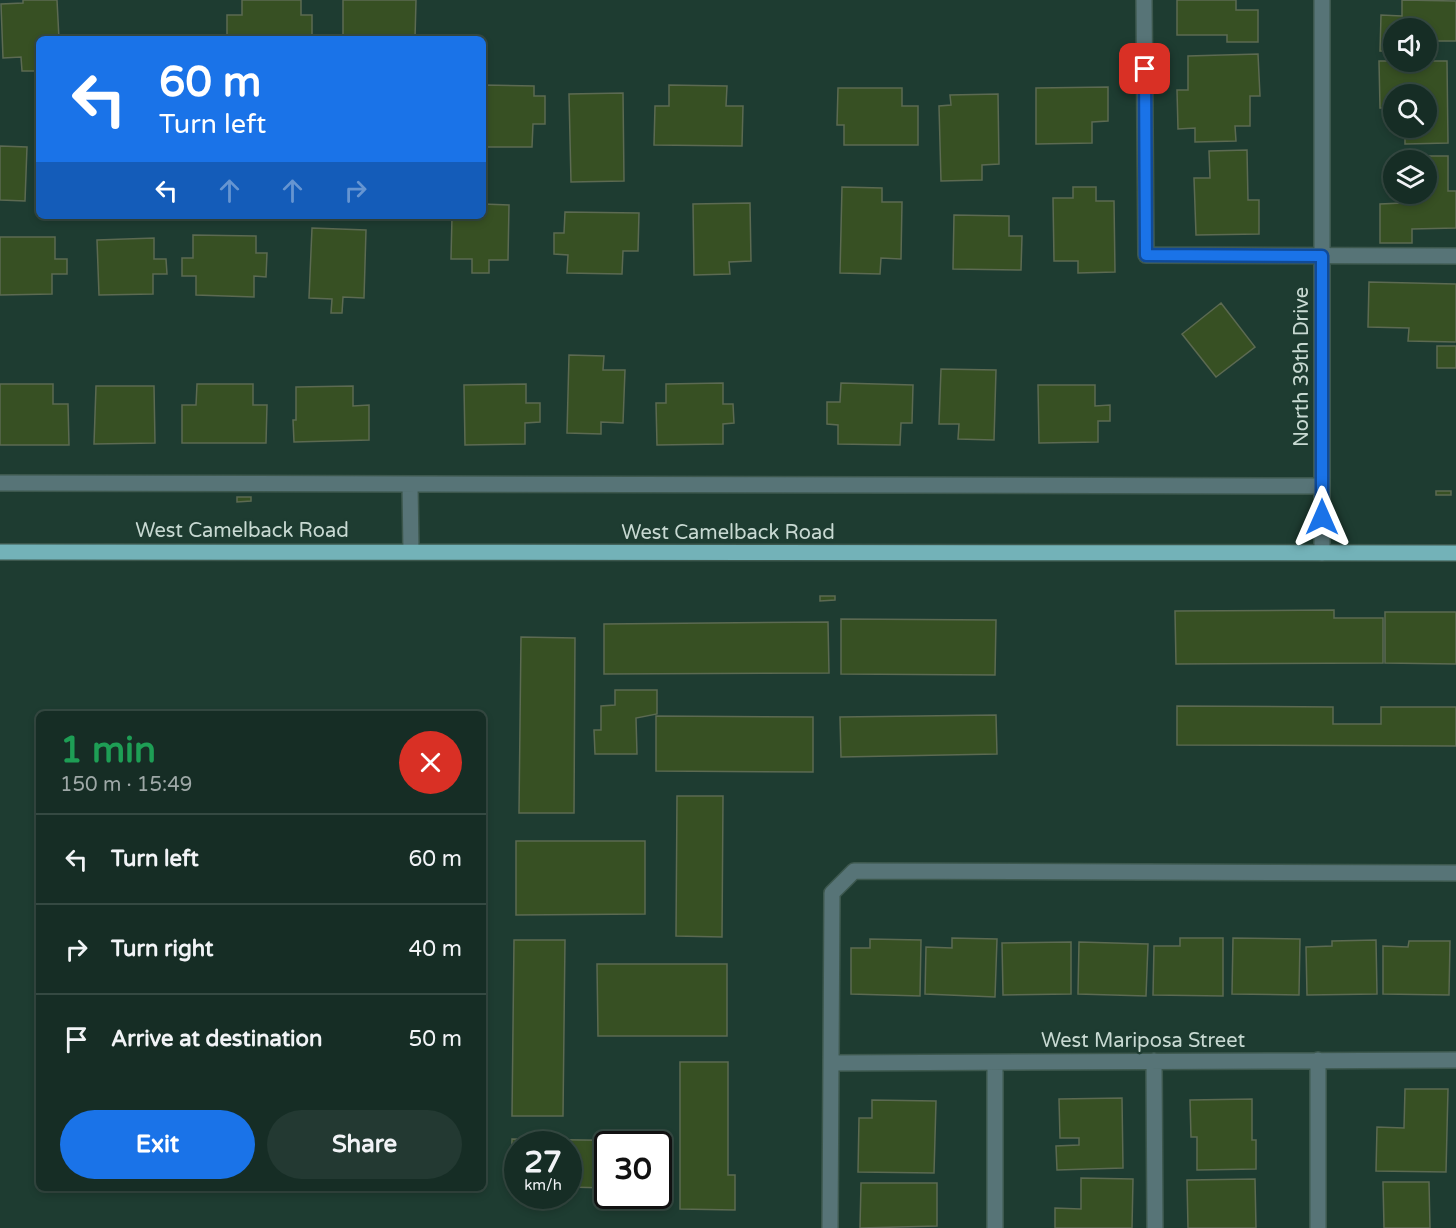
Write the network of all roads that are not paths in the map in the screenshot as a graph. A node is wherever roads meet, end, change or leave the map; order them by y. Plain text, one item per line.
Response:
1 (1144, 0) edge
2 (1322, 0) edge
3 (1322, 256) junction
4 (1456, 256) edge
5 (0, 483) edge
6 (410, 484) junction
7 (1322, 486) junction
8 (411, 551) junction
9 (0, 552) edge
10 (1322, 553) junction
11 (1456, 553) edge
12 (1456, 873) edge
13 (1456, 1059) edge
14 (1318, 1060) junction
15 (1154, 1061) junction
16 (995, 1063) junction
17 (831, 1064) junction
18 (830, 1228) edge
19 (995, 1228) edge
20 (1155, 1228) edge
21 (1318, 1228) edge

1 - 3 street
2 - 3 street, North 39th Drive
3 - 4 street
3 - 7 street, North 39th Drive
5 - 6 street
6 - 7 street
6 - 8 street
7 - 10 street, North 39th Drive
8 - 9 main road, West Camelback Road
8 - 10 main road, West Camelback Road
10 - 11 main road, West Camelback Road
12 - 17 street
13 - 14 street, West Mariposa Street
14 - 15 street, West Mariposa Street
14 - 21 street
15 - 16 street, West Mariposa Street
15 - 20 street
16 - 17 street, West Mariposa Street
16 - 19 street
17 - 18 street

